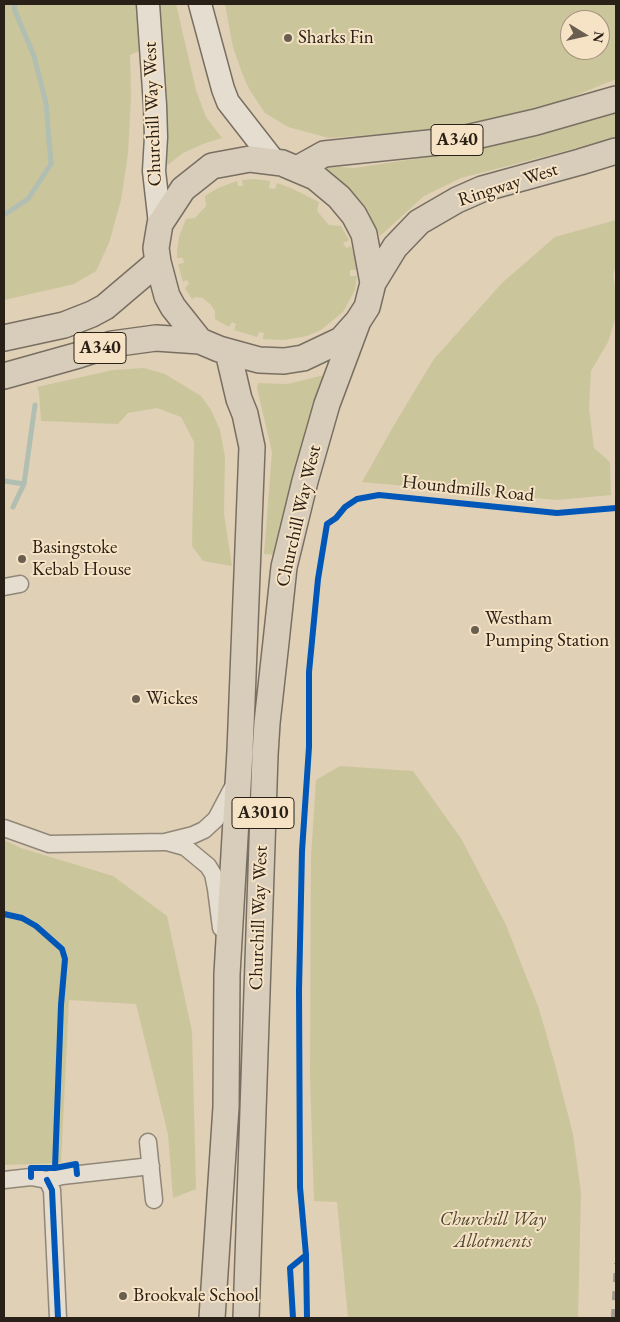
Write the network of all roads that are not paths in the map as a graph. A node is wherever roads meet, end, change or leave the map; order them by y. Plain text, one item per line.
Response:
1 (148, 4) edge
2 (200, 4) edge
3 (616, 99) edge
4 (616, 151) edge
5 (285, 165) junction
6 (160, 224) junction
7 (158, 262) junction
8 (373, 283) junction
9 (358, 321) junction
10 (4, 338) edge
11 (200, 341) junction
12 (228, 352) junction
13 (4, 376) edge
14 (20, 584) dead end
15 (4, 587) edge
16 (238, 777) junction
17 (4, 828) edge
18 (164, 842) junction
19 (227, 974) junction
20 (148, 1142) dead end
21 (150, 1166) junction
22 (4, 1180) edge
23 (47, 1180) junction
24 (154, 1200) dead end
25 (58, 1318) edge
26 (212, 1318) edge
27 (246, 1318) edge

1 - 6 main road, Churchill Way West
2 - 5 main road
3 - 5 main road, A340
4 - 8 main road, Ringway West
5 - 6 main road
5 - 8 main road
6 - 7 main road
7 - 10 main road, A340
7 - 11 main road
8 - 9 main road
9 - 12 main road
9 - 27 main road, Churchill Way West / A3010
11 - 12 main road
11 - 13 main road, A340
12 - 16 main road, Churchill Way West / A3010
14 - 15 street
16 - 18 street
16 - 19 main road, Churchill Way West / A3010
17 - 18 street
18 - 19 street
19 - 26 main road, Churchill Way West / A3010
20 - 21 street
21 - 23 street
21 - 24 street
22 - 23 street
23 - 25 street

